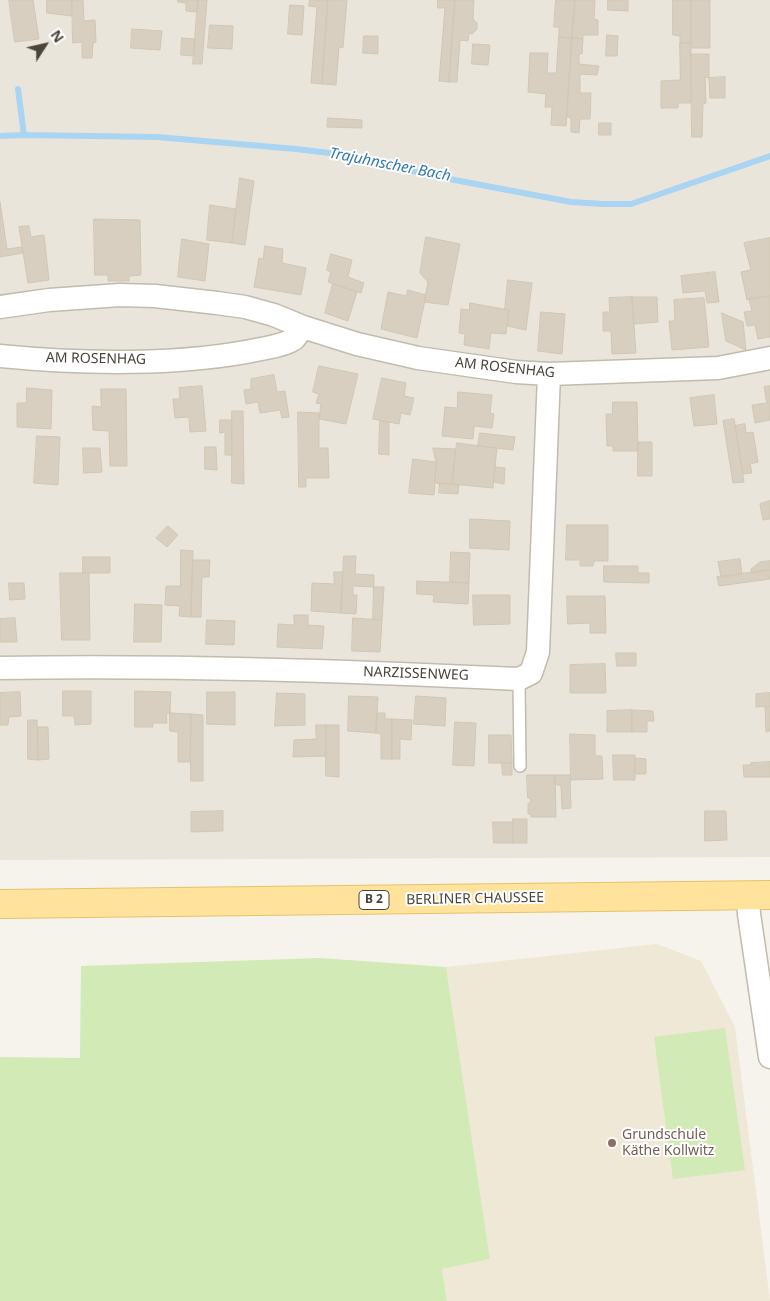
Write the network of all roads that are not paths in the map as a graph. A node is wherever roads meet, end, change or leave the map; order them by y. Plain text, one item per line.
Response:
1 (0, 308) edge
2 (303, 327) junction
3 (0, 356) edge
4 (770, 358) edge
5 (549, 374) junction
6 (0, 668) edge
7 (519, 678) junction
8 (520, 766) dead end
9 (759, 895) edge
10 (0, 904) edge
11 (770, 1057) edge

1 - 2 street, AM ROSENHAG
2 - 3 street, AM ROSENHAG
2 - 5 street, AM ROSENHAG
4 - 5 street, AM ROSENHAG
5 - 7 street
6 - 7 street, NARZISSENWEG
7 - 8 lane
9 - 10 main road, BERLINER CHAUSSEE / B 2
9 - 11 street

